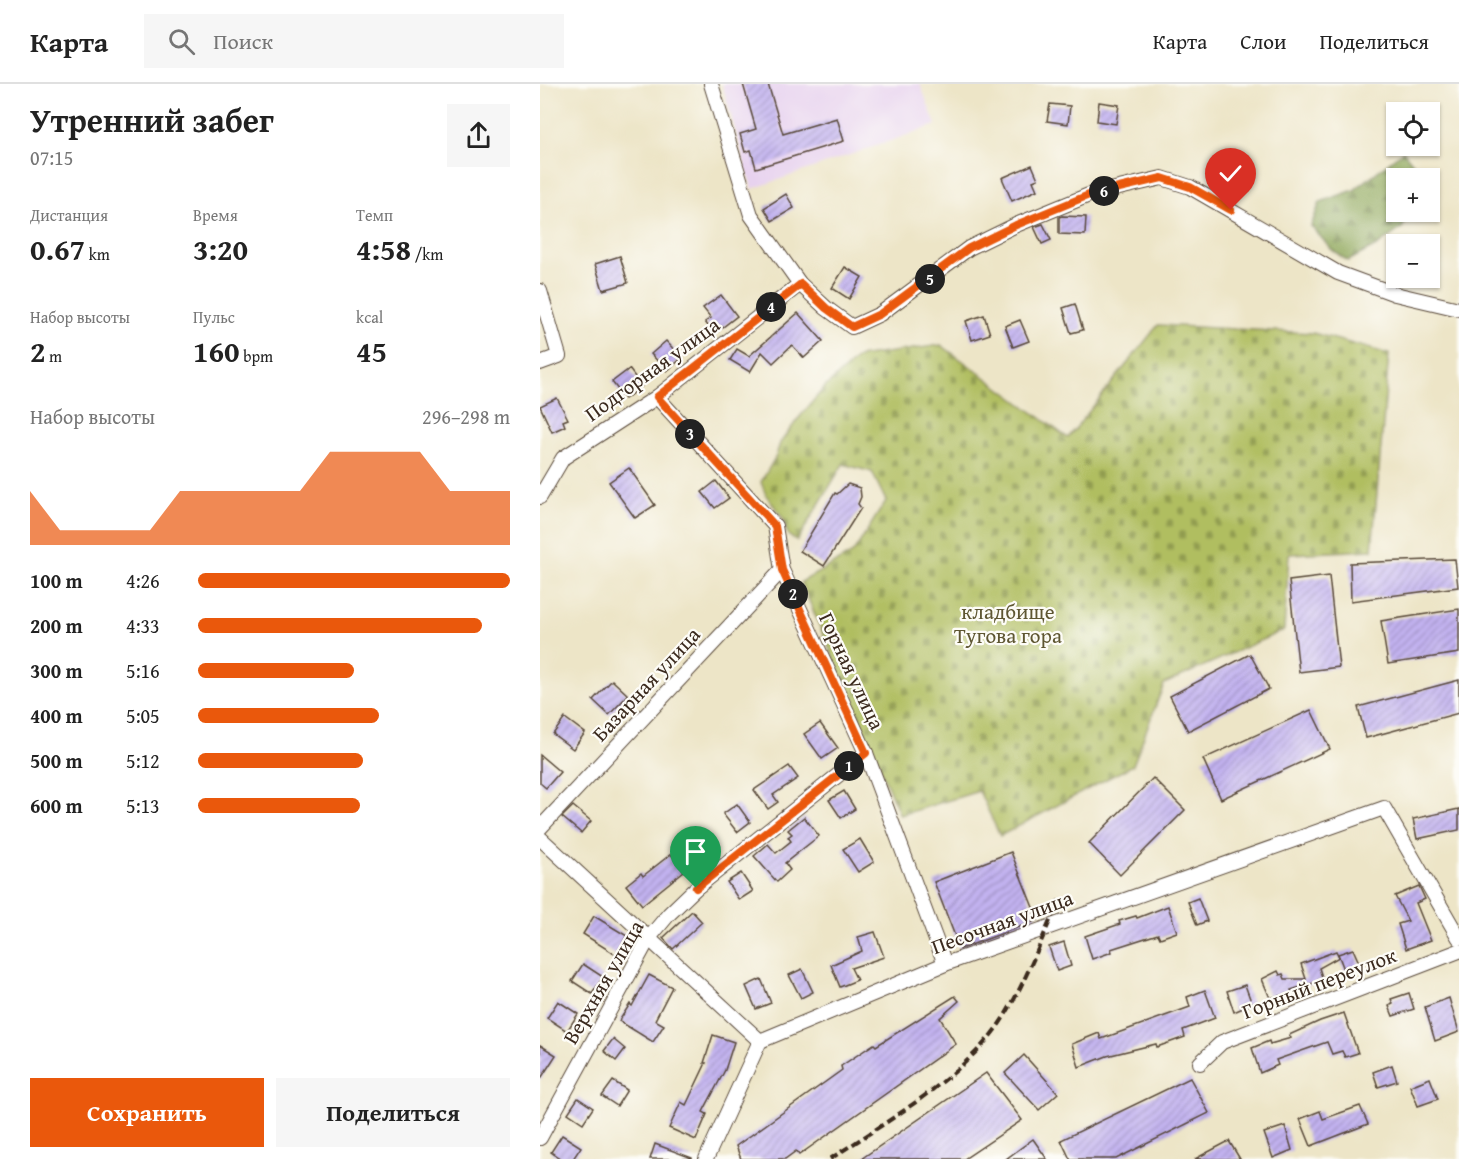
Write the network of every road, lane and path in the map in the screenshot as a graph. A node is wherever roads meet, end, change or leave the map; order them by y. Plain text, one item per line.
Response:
1 (711, 84) edge
2 (801, 284) junction
3 (540, 291) edge
4 (1459, 309) edge
5 (540, 363) edge
6 (657, 397) junction
7 (540, 497) edge
8 (782, 570) junction
9 (866, 753) junction
10 (540, 828) edge
11 (540, 838) edge
12 (649, 938) junction
13 (1459, 938) edge
14 (1459, 951) edge
15 (945, 964) junction
16 (760, 1041) junction
17 (1200, 1063) dead end
18 (540, 1138) edge
19 (706, 1159) edge

1 - 2 street
2 - 4 street
2 - 6 street, Подгорная улица
3 - 5 street
6 - 7 street, Подгорная улица
6 - 8 street, Горная улица
8 - 9 street, Горная улица
8 - 10 street, Базарная улица
9 - 12 street, Верхняя улица
9 - 15 street, Горная улица
11 - 12 street
12 - 16 street
12 - 18 street, Верхняя улица
13 - 15 street, Песочная улица
14 - 17 street, Горный переулок
15 - 16 street, Песочная улица
16 - 19 street

